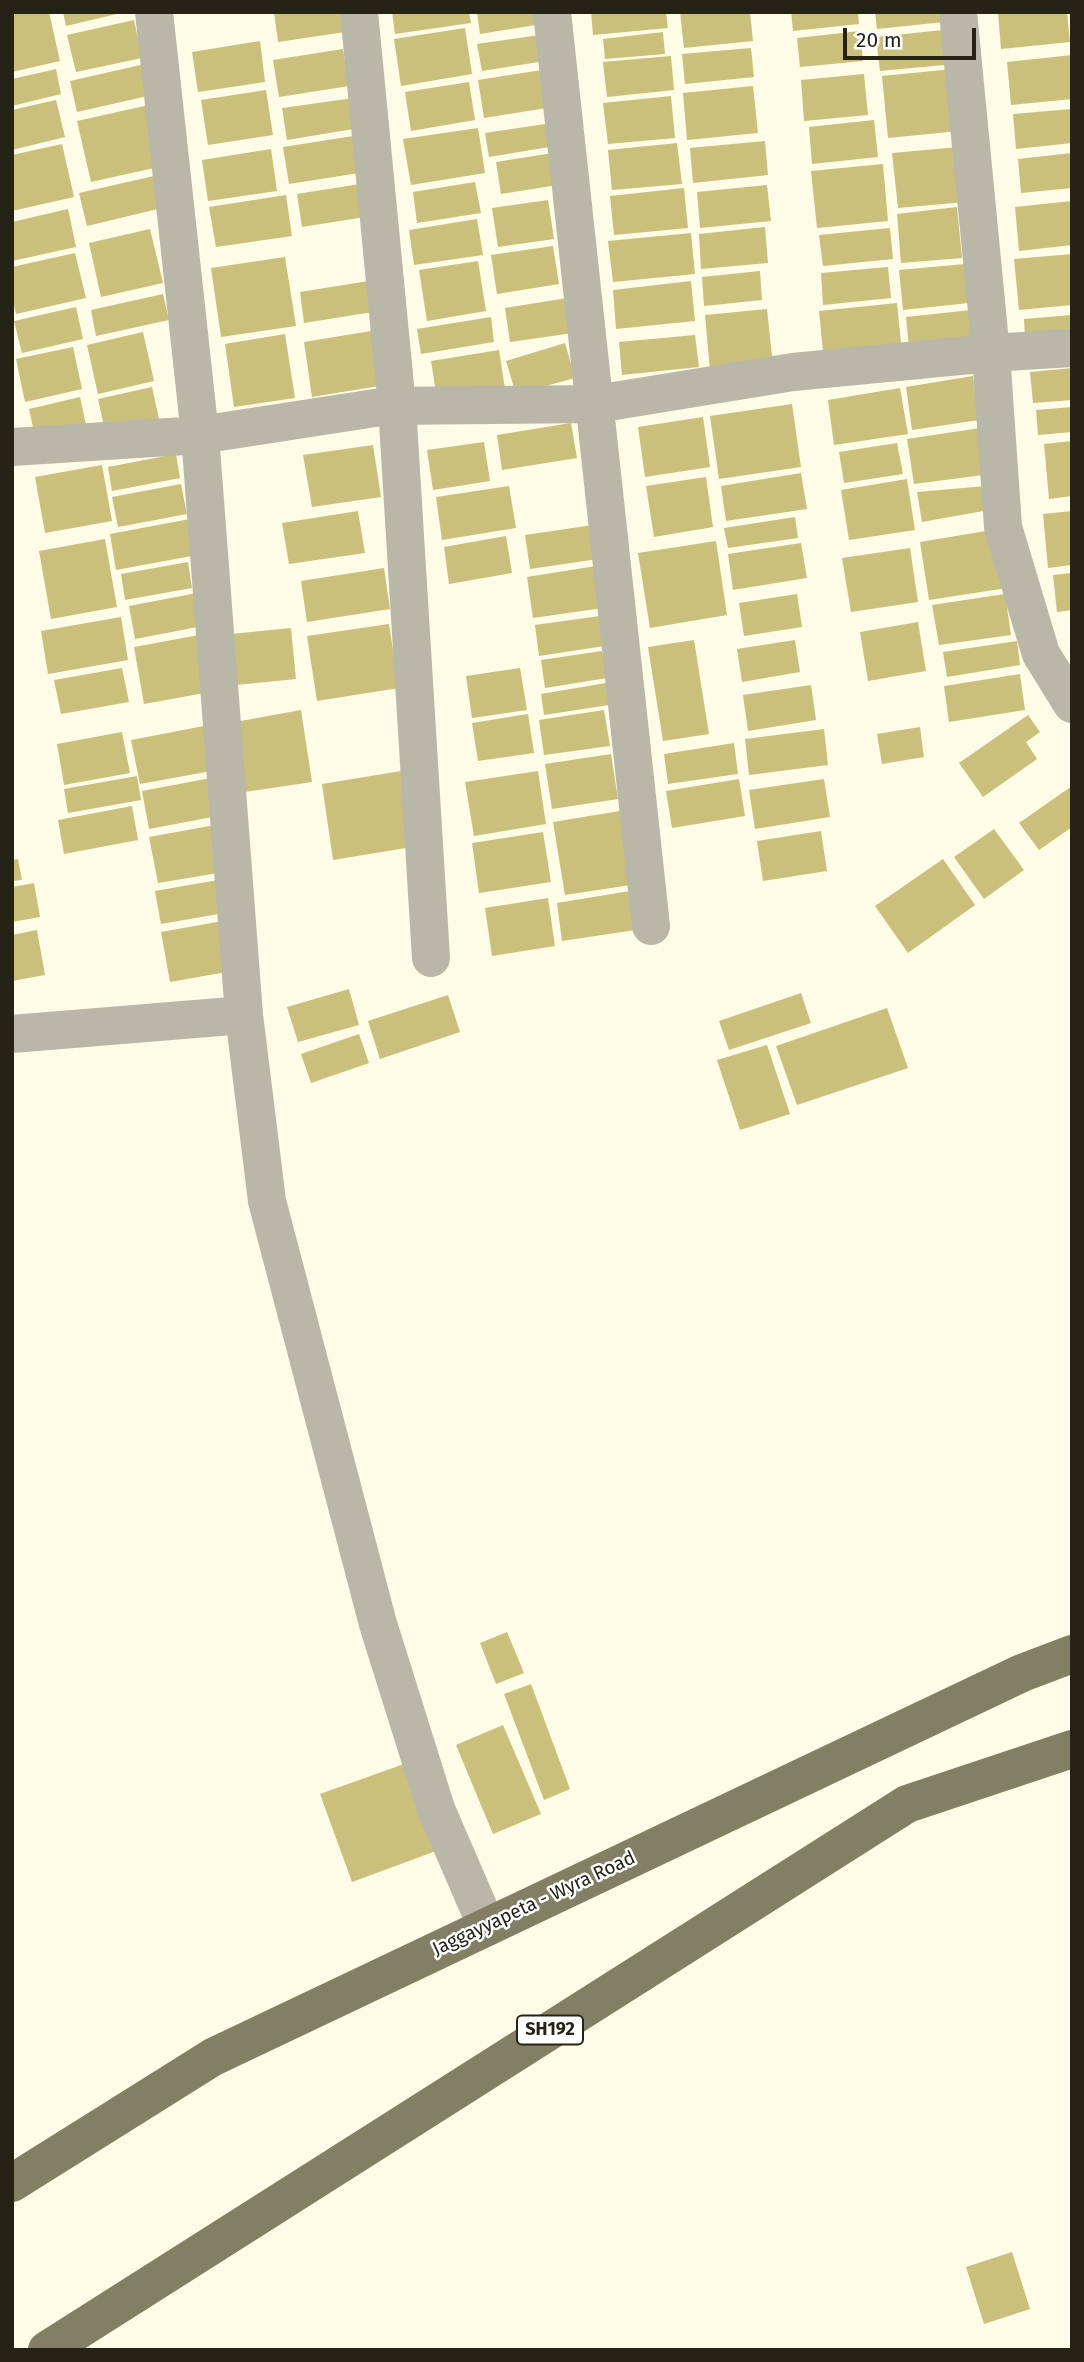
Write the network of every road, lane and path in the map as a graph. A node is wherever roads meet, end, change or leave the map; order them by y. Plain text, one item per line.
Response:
1 (154, 12) edge
2 (359, 12) edge
3 (552, 12) edge
4 (958, 12) edge
5 (1072, 348) edge
6 (991, 353) junction
7 (596, 404) junction
8 (397, 406) junction
9 (200, 435) junction
10 (12, 447) edge
11 (1072, 704) edge
12 (650, 926) dead end
13 (431, 958) dead end
14 (244, 1015) junction
15 (12, 1034) edge
16 (1072, 1654) edge
17 (1072, 1749) edge
18 (487, 1927) junction
19 (12, 2183) edge
20 (47, 2350) edge

1 - 9 street
2 - 8 street
3 - 7 street
4 - 6 street
5 - 6 street
6 - 7 street
6 - 11 street
7 - 8 street
7 - 12 street
8 - 9 street
8 - 13 street
9 - 10 street
9 - 14 street
14 - 15 street
14 - 18 street
16 - 18 main road, Jaggayyapeta - Wyra Road
17 - 20 main road, SH192
18 - 19 main road, Jaggayyapeta - Wyra Road

